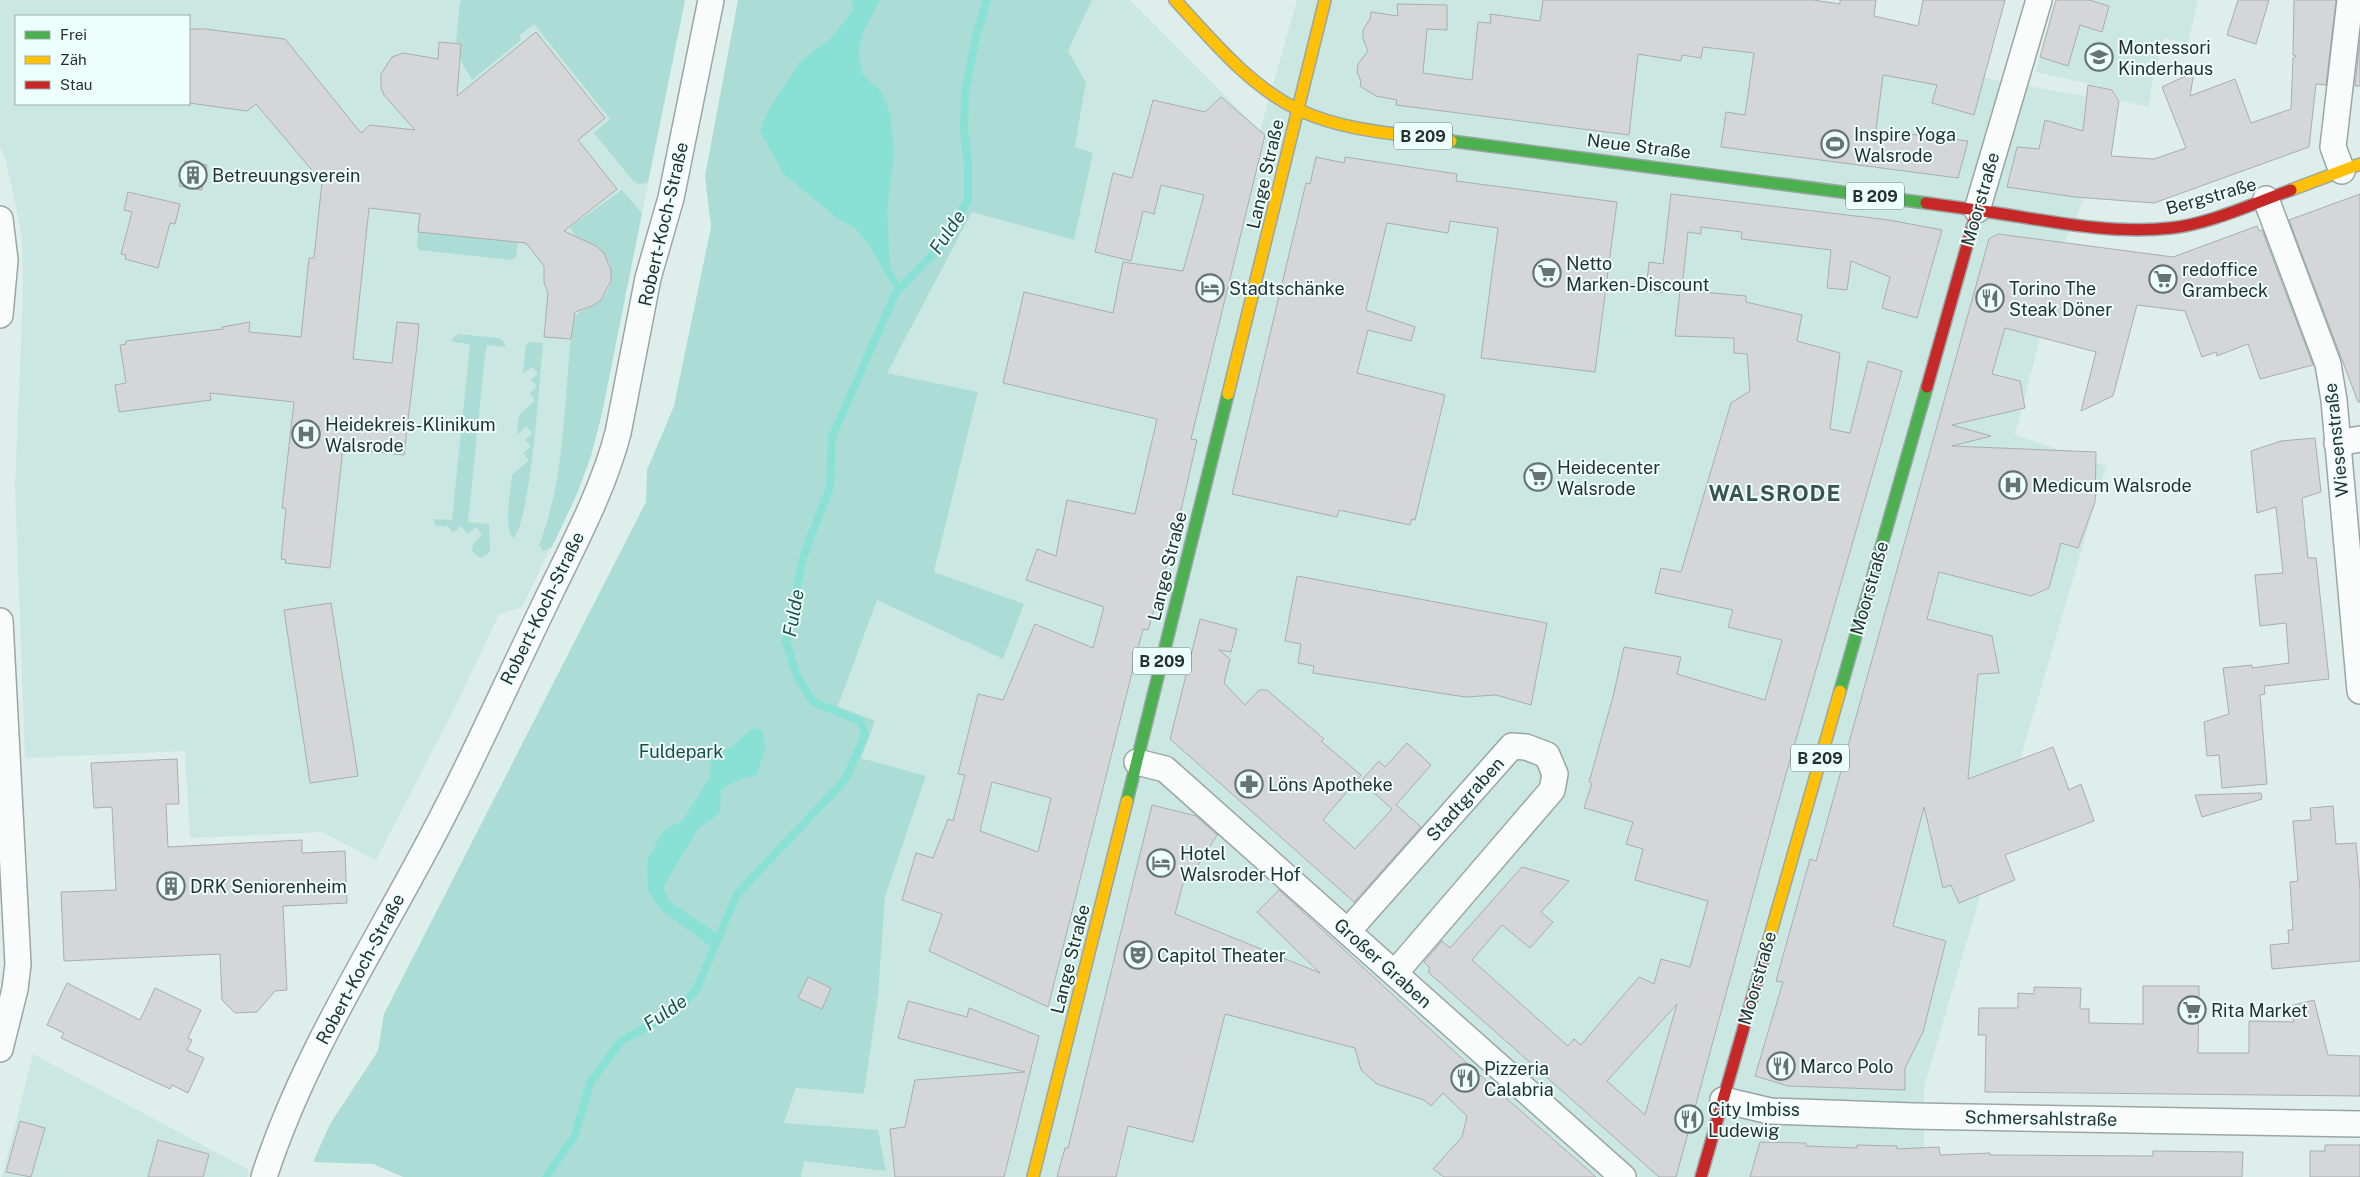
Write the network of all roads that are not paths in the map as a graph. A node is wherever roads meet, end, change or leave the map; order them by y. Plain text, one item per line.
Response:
1 (711, 0) edge
2 (1175, 0) edge
3 (1325, 0) edge
4 (2039, 0) edge
5 (2350, 0) edge
6 (1298, 109) junction
7 (2351, 167) edge
8 (2266, 199) junction
9 (1977, 210) junction
10 (0, 218) edge
11 (0, 315) edge
12 (2348, 441) edge
13 (0, 621) edge
14 (2360, 691) edge
15 (1137, 762) junction
16 (1348, 931) junction
17 (1395, 973) junction
18 (0, 1049) edge
19 (1723, 1100) junction
20 (2360, 1124) edge
21 (264, 1177) edge
22 (1033, 1177) edge
23 (1623, 1177) edge
24 (1701, 1177) edge

1 - 21 street, Robert-Koch-Straße
2 - 6 main road, B 209
3 - 6 main road, Lange Straße
4 - 9 street, Moorstraße
5 - 7 street
6 - 9 main road, Neue Straße / B 209
6 - 15 main road, Lange Straße / B 209
7 - 8 main road, Bergstraße
8 - 9 main road, Bergstraße
8 - 12 street, Wiesenstraße
9 - 19 main road, Moorstraße / B 209
10 - 11 street
12 - 14 street, Wiesenstraße
13 - 18 street
15 - 16 street, Großer Graben
15 - 22 main road, Lange Straße / B 209
16 - 17 street, Großer Graben
16 - 17 street, Stadtgraben
17 - 23 street, Großer Graben
19 - 20 street, Schmersahlstraße
19 - 24 main road, Moorstraße / B 209

